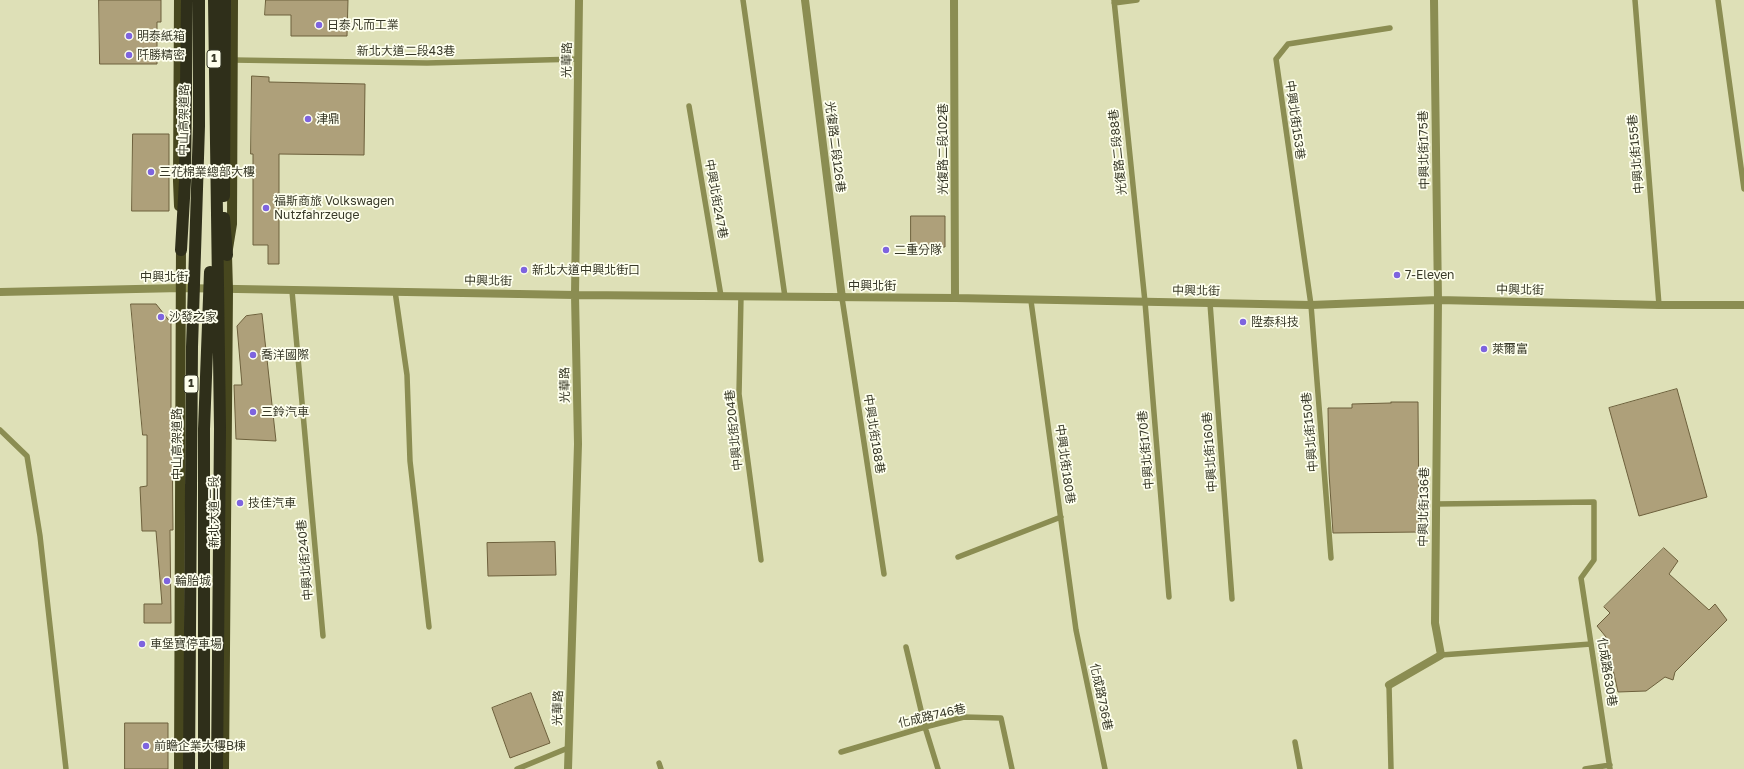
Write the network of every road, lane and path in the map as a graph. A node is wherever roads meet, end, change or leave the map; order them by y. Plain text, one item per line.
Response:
1 (179, 0) edge
2 (187, 0) edge
3 (199, 0) edge
4 (214, 0) edge
5 (225, 0) edge
6 (233, 0) edge
7 (579, 0) edge
8 (744, 0) edge
9 (805, 0) edge
10 (954, 0) edge
11 (1137, 0) edge
12 (1434, 0) edge
13 (1635, 0) edge
14 (1718, 0) edge
15 (1114, 2) edge
16 (1390, 28) dead end
17 (579, 59) junction
18 (233, 60) junction
19 (689, 106) dead end
20 (215, 117) junction
21 (1744, 189) edge
22 (181, 250) junction
23 (227, 255) junction
24 (181, 288) junction
25 (228, 290) junction
26 (292, 291) junction
27 (395, 291) junction
28 (0, 292) edge
29 (575, 295) junction
30 (721, 296) junction
31 (741, 296) junction
32 (785, 297) junction
33 (842, 298) junction
34 (955, 298) junction
35 (1438, 300) junction
36 (1031, 301) junction
37 (1145, 302) junction
38 (1210, 303) junction
39 (1311, 305) junction
40 (1659, 305) junction
41 (1744, 305) edge
42 (0, 430) edge
43 (1436, 504) junction
44 (1061, 517) junction
45 (958, 557) dead end
46 (1331, 558) dead end
47 (761, 560) dead end
48 (884, 574) dead end
49 (1169, 597) dead end
50 (1232, 599) dead end
51 (429, 627) dead end
52 (1076, 630) joint
53 (323, 636) dead end
54 (1591, 644) junction
55 (906, 647) dead end
56 (1441, 655) junction
57 (1389, 685) joint
58 (925, 727) junction
59 (1295, 742) dead end
60 (568, 748) junction
61 (842, 752) dead end
62 (1610, 767) edge
63 (66, 769) edge
64 (180, 769) edge
65 (189, 769) edge
66 (204, 769) edge
67 (217, 769) edge
68 (224, 769) edge
69 (517, 769) edge
70 (568, 769) edge
71 (938, 769) edge
72 (1012, 769) edge
73 (1105, 769) edge
74 (1300, 769) edge
75 (1391, 769) edge
76 (1585, 769) edge

1 - 22 main road, 1
2 - 22 highway
3 - 65 highway, 中山高架道路 / 1
4 - 20 highway, 1
5 - 23 highway
6 - 18 main road, 1
7 - 17 street, 光華路
8 - 32 lane
9 - 33 street, 光復路二段126巷
10 - 34 street, 光復路二段102巷
11 - 15 lane
12 - 35 street, 中興北街175巷
13 - 40 lane, 中興北街155巷
14 - 21 lane
15 - 37 lane, 光復路二段88巷
16 - 39 lane, 中興北街153巷
17 - 18 lane, 新北大道二段43巷
17 - 29 street, 光華路
18 - 23 main road, 1
19 - 30 lane, 中興北街247巷
20 - 66 highway
20 - 67 highway, 1
22 - 24 main road, 1
23 - 25 main road, 新北大道二段 / 1
24 - 25 street, 中興北街
24 - 28 street, 中興北街
24 - 64 main road, 1
25 - 26 street, 中興北街
25 - 68 main road, 新北大道二段 / 1
26 - 27 street, 中興北街
26 - 53 lane, 中興北街240巷
27 - 29 street, 中興北街
27 - 51 lane
29 - 30 street, 中興北街
29 - 60 street, 光華路
30 - 31 street, 中興北街
31 - 32 street, 中興北街
31 - 47 lane, 中興北街204巷
32 - 33 street, 中興北街
33 - 34 street, 中興北街
33 - 48 lane, 中興北街188巷
34 - 36 street, 中興北街
35 - 39 street, 中興北街
35 - 40 street, 中興北街
35 - 43 street, 中興北街136巷
36 - 37 street, 中興北街
36 - 44 lane, 中興北街180巷
37 - 38 street, 中興北街
37 - 49 lane, 中興北街170巷
38 - 39 street, 中興北街
38 - 50 lane, 中興北街160巷
39 - 46 lane, 中興北街150巷
40 - 41 street, 中興北街
42 - 63 lane
43 - 54 lane, 化成路630巷
43 - 56 street, 中興北街136巷
44 - 45 lane
44 - 52 lane, 中興北街180巷
52 - 73 lane, 化成路736巷
54 - 56 lane
54 - 62 lane, 化成路630巷
55 - 58 lane
56 - 57 street
57 - 75 lane
58 - 61 lane, 化成路746巷
58 - 71 lane
58 - 72 lane, 化成路746巷
59 - 74 lane
60 - 69 lane
60 - 70 street, 光華路
62 - 76 lane

